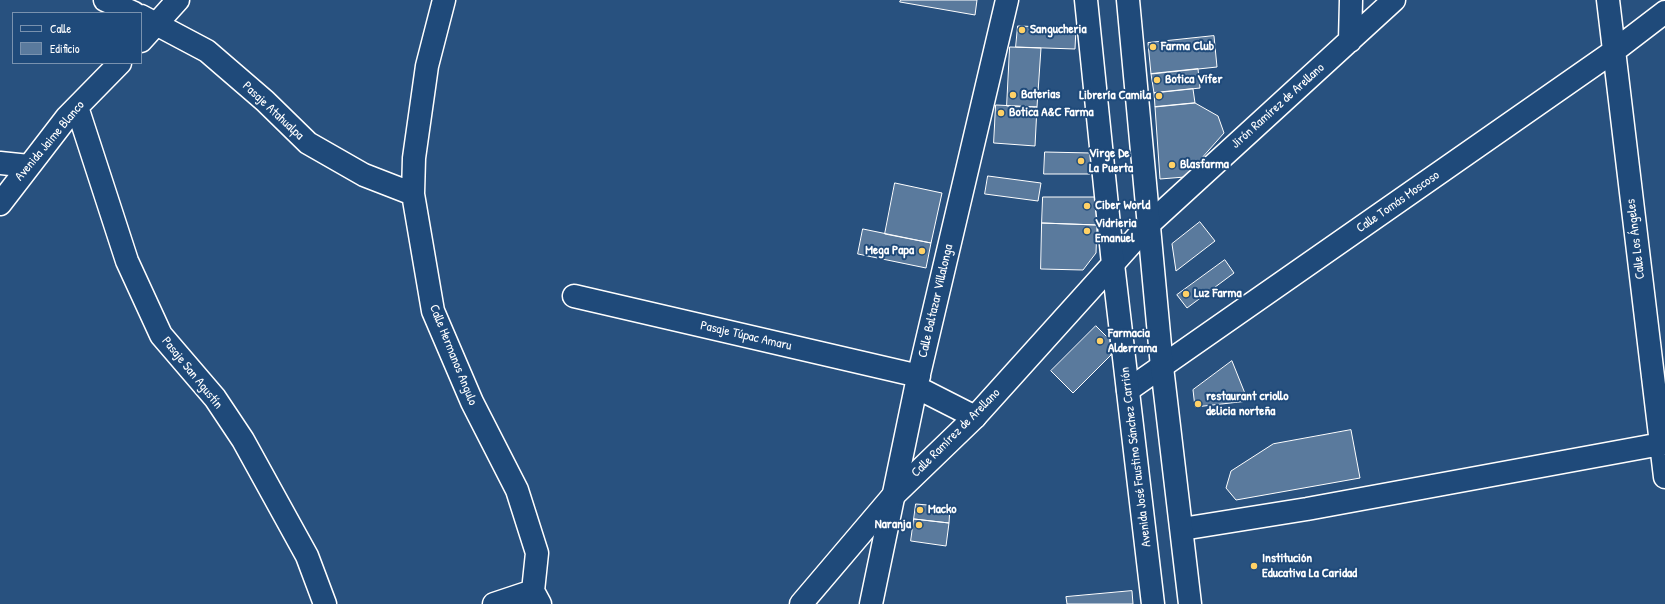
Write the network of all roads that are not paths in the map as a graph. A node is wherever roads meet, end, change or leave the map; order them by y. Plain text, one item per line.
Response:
1 (105, 0) edge
2 (178, 0) edge
3 (444, 0) edge
4 (1007, 0) edge
5 (1086, 0) edge
6 (1128, 0) edge
7 (1351, 0) edge
8 (1394, 0) edge
9 (1608, 0) edge
10 (132, 12) edge
11 (1665, 12) edge
12 (149, 20) edge
13 (142, 38) edge
14 (1350, 41) junction
15 (1614, 51) junction
16 (119, 64) edge
17 (77, 108) junction
18 (0, 164) edge
19 (29, 166) junction
20 (413, 194) junction
21 (0, 204) edge
22 (1148, 225) junction
23 (1113, 264) junction
24 (574, 296) dead end
25 (1162, 367) junction
26 (917, 381) junction
27 (1128, 390) junction
28 (974, 417) junction
29 (1661, 444) junction
30 (1665, 477) edge
31 (892, 497) junction
32 (1182, 529) junction
33 (536, 597) edge
34 (325, 604) edge
35 (494, 604) edge
36 (801, 604) edge
37 (871, 604) edge
38 (1153, 604) edge
39 (1190, 604) edge

1 - 10 street
2 - 12 street
3 - 20 street, Calle Hermanos Angulo
4 - 26 street, Calle Baltazar Villalonga
5 - 23 street, Avenida José Faustino Sánchez Carrión
6 - 22 street
7 - 14 street
8 - 14 street, Jirón Ramírez de Arellano
9 - 15 street, Calle Los Ángeles
11 - 15 street, Calle Tomás Moscoso
12 - 13 street
12 - 20 street, Pasaje Atahualpa
14 - 22 street, Jirón Ramírez de Arellano
15 - 25 street, Calle Tomás Moscoso
15 - 29 street, Calle Los Ángeles
16 - 17 street, Avenida Jaime Blanco
17 - 19 street, Avenida Jaime Blanco
17 - 34 street, Pasaje San Agustín
18 - 19 street
19 - 21 street, Avenida Jaime Blanco
20 - 33 street, Calle Hermanos Angulo
22 - 23 street, Jirón Ramírez de Arellano
22 - 25 street
23 - 27 street, Avenida José Faustino Sánchez Carrión
23 - 28 street, Calle Ramírez de Arellano
24 - 26 street, Pasaje Túpac Amaru
25 - 27 street, Calle Tomás Moscoso
25 - 32 street
26 - 28 street, Pasaje Túpac Amaru
26 - 31 street, Calle Baltazar Villalonga
27 - 38 street, Avenida José Faustino Sánchez Carrión
28 - 31 street, Calle Ramírez de Arellano
29 - 30 street, Calle Los Ángeles
29 - 32 street
31 - 36 street, Calle Ramírez de Arellano
31 - 37 street, Calle Baltazar Villalonga
32 - 39 street
33 - 35 street

